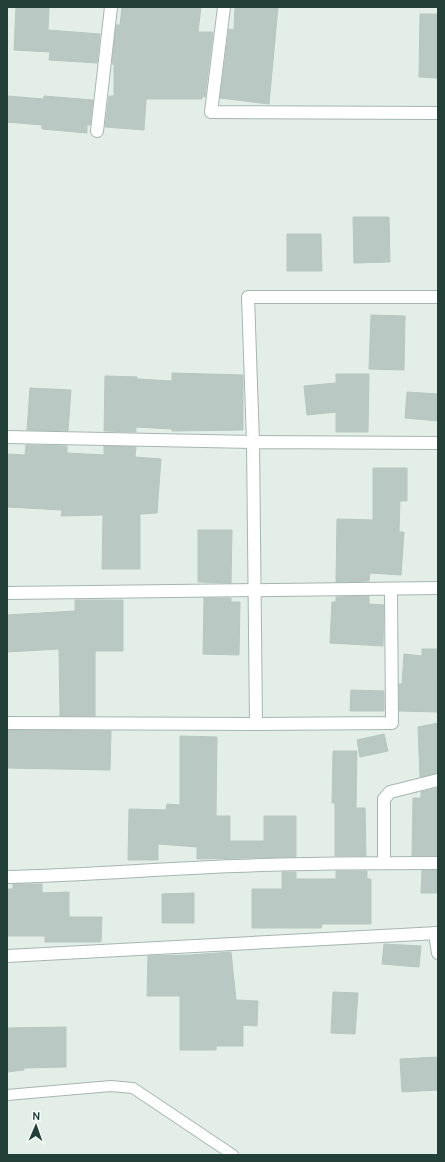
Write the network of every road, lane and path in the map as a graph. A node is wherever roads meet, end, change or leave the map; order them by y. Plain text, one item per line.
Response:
1 (111, 7) edge
2 (224, 7) edge
3 (438, 113) edge
4 (97, 131) dead end
5 (438, 297) edge
6 (7, 437) edge
7 (253, 442) junction
8 (438, 443) edge
9 (438, 588) edge
10 (256, 589) junction
11 (391, 589) junction
12 (7, 593) edge
13 (7, 723) edge
14 (256, 724) junction
15 (438, 780) edge
16 (384, 862) junction
17 (438, 863) edge
18 (7, 877) edge
19 (437, 933) edge
20 (438, 954) edge
21 (7, 956) edge
22 (7, 1095) edge
23 (233, 1155) edge

1 - 4 street
2 - 3 street
5 - 7 street
6 - 7 street
7 - 8 street
7 - 10 street
9 - 11 street
10 - 11 street
10 - 12 street
10 - 14 street
11 - 14 street
13 - 14 street
15 - 16 street
16 - 17 street
16 - 18 street
19 - 20 street
19 - 21 street
22 - 23 lane

